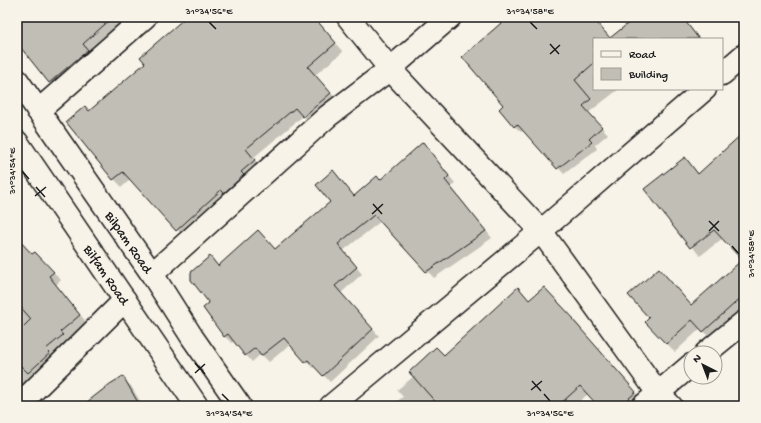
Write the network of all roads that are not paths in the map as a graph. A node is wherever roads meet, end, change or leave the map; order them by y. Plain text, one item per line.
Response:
1 (145, 17) edge
2 (348, 17) edge
3 (450, 17) edge
4 (744, 55) edge
5 (390, 69) junction
6 (723, 73) edge
7 (17, 80) edge
8 (704, 90) edge
9 (38, 111) junction
10 (17, 142) edge
11 (541, 231) junction
12 (152, 274) junction
13 (125, 300) junction
14 (744, 322) edge
15 (716, 345) edge
16 (683, 374) edge
17 (657, 402) edge
18 (18, 406) edge
19 (197, 406) edge
20 (240, 406) edge
21 (331, 406) edge

1 - 9 street
2 - 5 street
3 - 5 street
4 - 6 street
5 - 11 street
5 - 12 street
7 - 9 street, Bilpam Road
8 - 11 street
9 - 12 street, Bilpam Road
10 - 13 street, Bilfam Road
11 - 17 street
11 - 21 street
12 - 20 street, Bilpam Road
13 - 18 street
13 - 19 street, Bilfam Road
14 - 15 street
16 - 17 street

